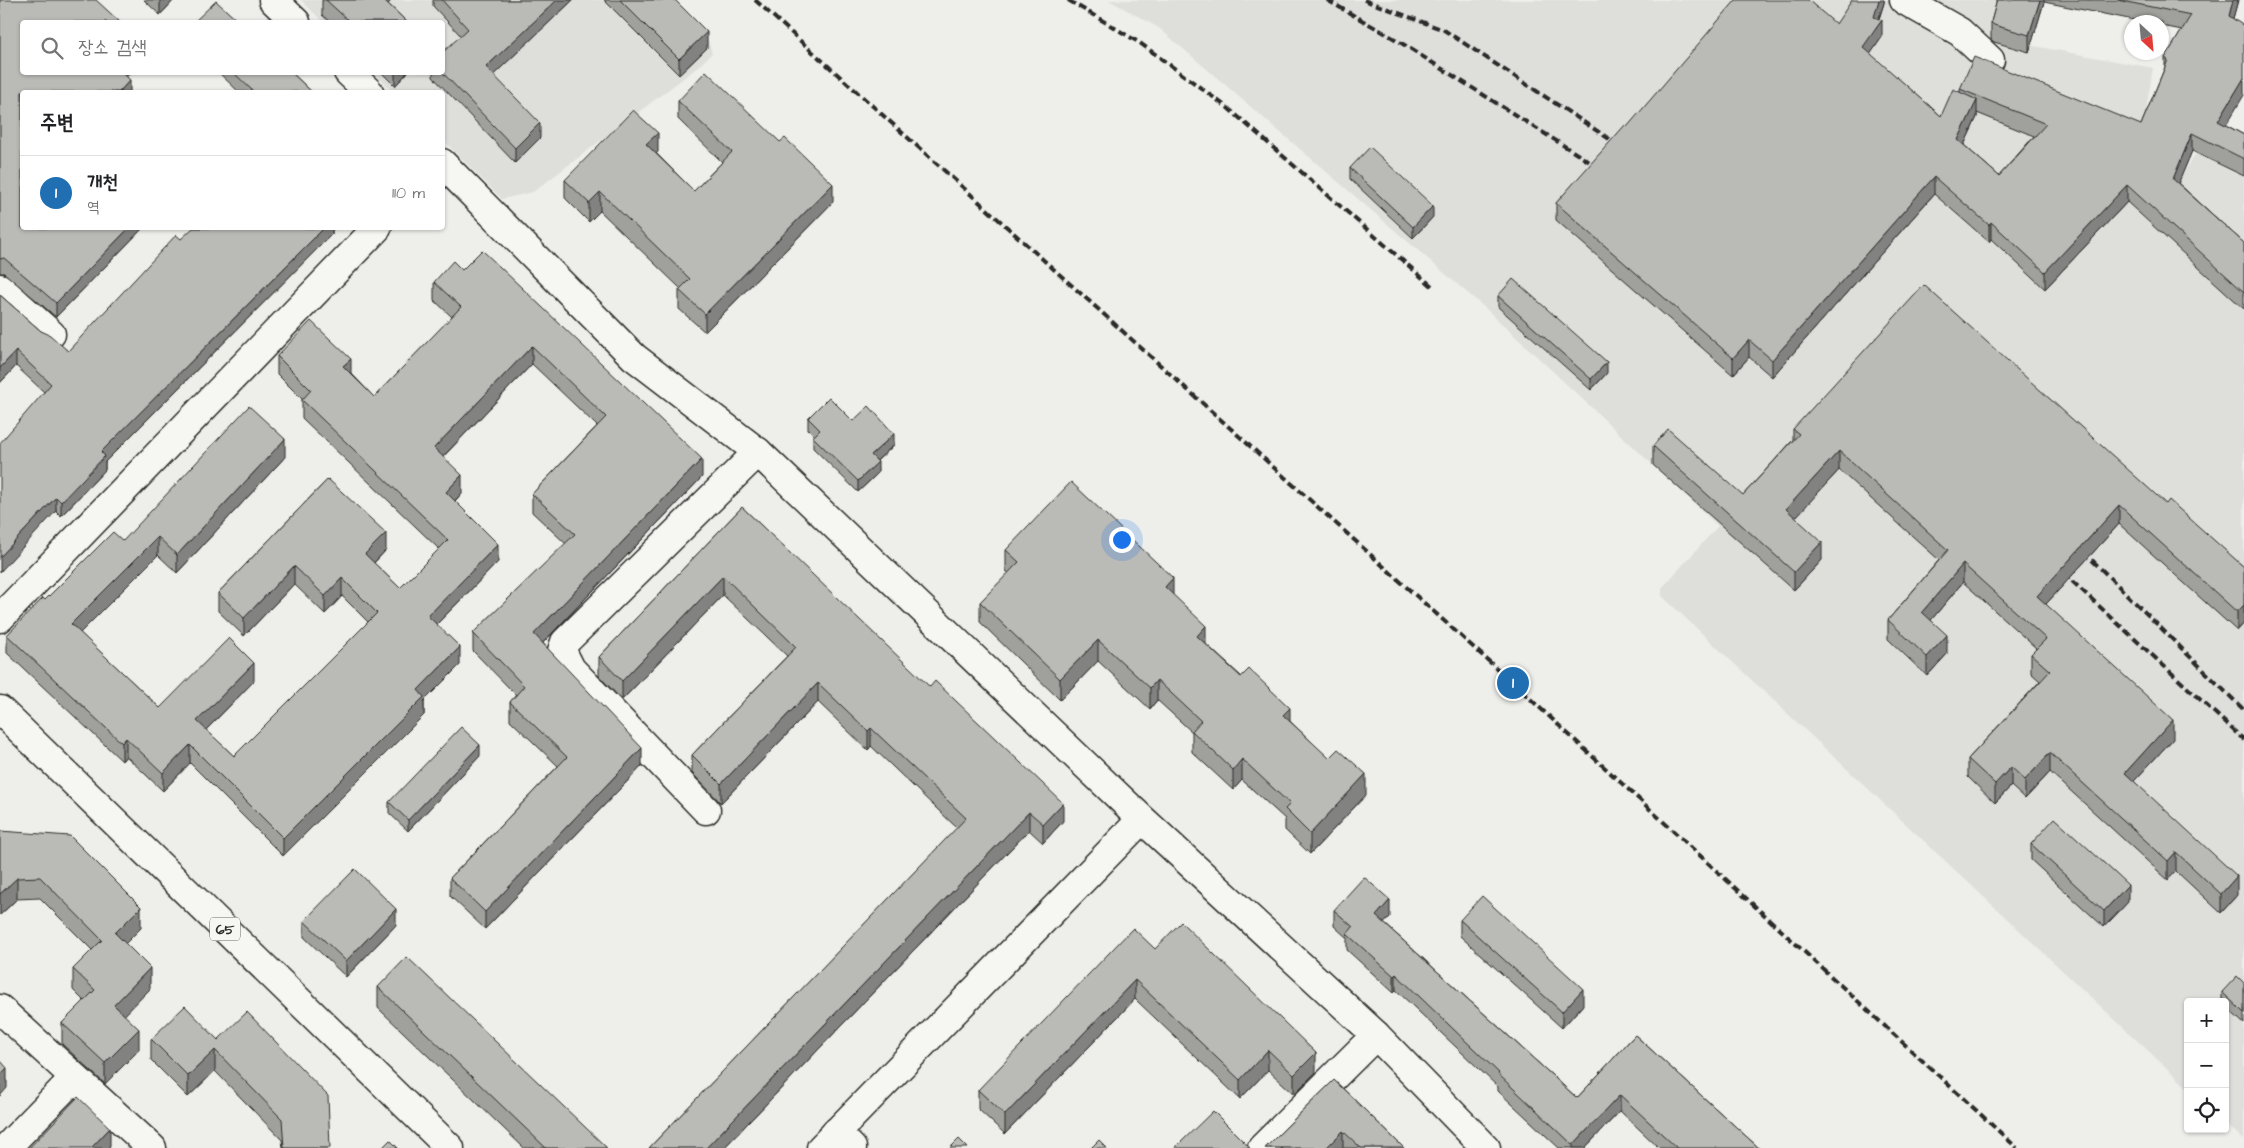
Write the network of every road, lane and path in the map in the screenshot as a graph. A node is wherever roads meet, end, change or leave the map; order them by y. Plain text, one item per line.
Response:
1 (273, 0) edge
2 (1904, 0) edge
3 (294, 20) edge
4 (1990, 60) dead end
5 (351, 75) edge
6 (367, 90) edge
7 (445, 167) edge
8 (375, 230) edge
9 (0, 288) edge
10 (51, 334) edge
11 (758, 452) junction
12 (0, 618) edge
13 (0, 710) edge
14 (706, 810) dead end
15 (1142, 819) junction
16 (0, 1009) edge
17 (1376, 1035) junction
18 (74, 1078) junction
19 (836, 1143) edge
20 (6, 1148) edge
21 (152, 1148) edge
22 (450, 1148) edge
23 (1262, 1148) edge
24 (1486, 1148) edge

1 - 3 main road
2 - 4 main road
5 - 6 main road
7 - 11 main road
8 - 12 main road
9 - 10 main road
11 - 14 main road
11 - 15 main road
13 - 22 main road, 65
15 - 17 main road
15 - 19 main road
16 - 18 main road
17 - 23 main road
17 - 24 main road
18 - 20 main road
18 - 21 main road

